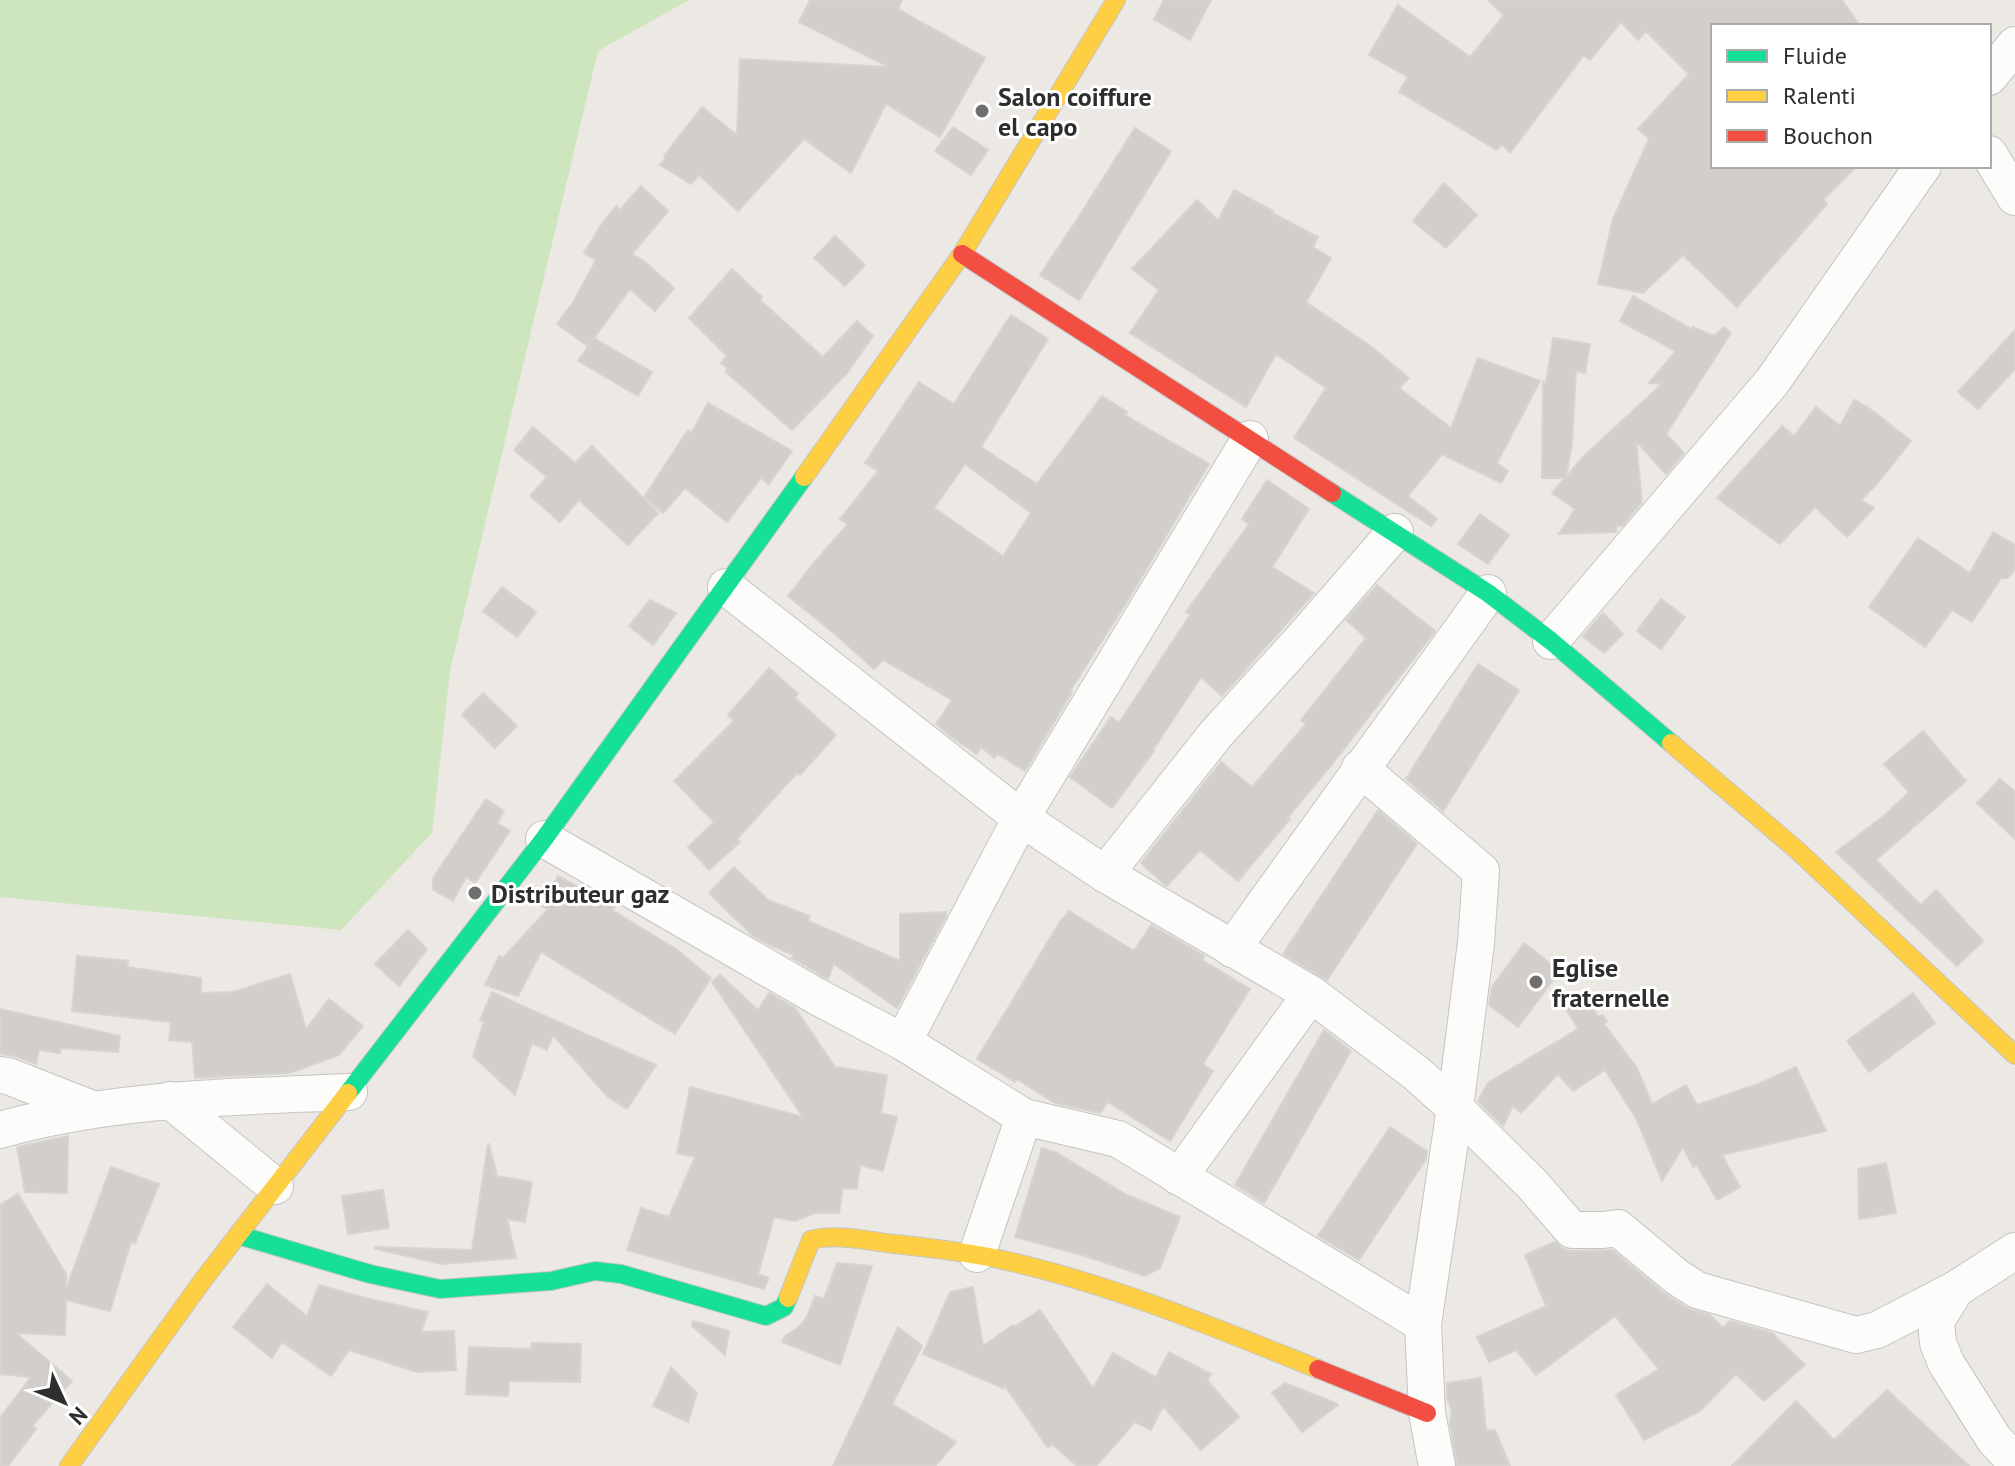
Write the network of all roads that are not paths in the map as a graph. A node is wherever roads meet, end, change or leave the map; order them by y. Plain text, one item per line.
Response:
1 (1116, 0) edge
2 (2015, 45) edge
3 (1991, 75) edge
4 (1991, 157) edge
5 (1922, 168) edge
6 (2015, 197) edge
7 (962, 254) junction
8 (1250, 439) junction
9 (1395, 532) junction
10 (726, 587) junction
11 (1488, 593) junction
12 (1551, 641) junction
13 (1360, 768) junction
14 (1021, 818) junction
15 (544, 839) junction
16 (1105, 874) junction
17 (1232, 949) junction
18 (1311, 994) junction
19 (903, 1042) junction
20 (2015, 1055) edge
21 (0, 1075) edge
22 (349, 1092) junction
23 (170, 1100) junction
24 (1455, 1108) junction
25 (92, 1109) junction
26 (1024, 1117) junction
27 (0, 1130) edge
28 (1179, 1177) junction
29 (275, 1186) junction
30 (238, 1235) junction
31 (2015, 1251) edge
32 (977, 1254) junction
33 (1956, 1289) junction
34 (1423, 1324) junction
35 (1877, 1330) junction
36 (1946, 1363) junction
37 (1427, 1413) junction
38 (2015, 1462) edge
39 (69, 1466) edge
40 (1437, 1466) edge

1 - 7 street
2 - 3 street
4 - 6 street
5 - 12 street
7 - 8 street
7 - 10 street
8 - 9 street
8 - 14 street
9 - 11 street
9 - 16 street
10 - 14 street
10 - 15 street
11 - 12 street
11 - 13 street
12 - 20 street
13 - 17 street
13 - 24 street
14 - 16 street
14 - 19 street
15 - 19 street
15 - 22 street
16 - 17 street
17 - 18 street
18 - 24 street
18 - 28 street
19 - 26 street
21 - 25 street
22 - 23 street
22 - 29 street
23 - 25 street
23 - 29 street
24 - 34 street
24 - 35 street
25 - 27 street
26 - 28 street
26 - 32 street
28 - 34 street
29 - 30 street
30 - 32 street
30 - 39 street
31 - 33 street
32 - 37 street
33 - 35 street
33 - 36 street
34 - 37 street
35 - 36 street
36 - 38 street
37 - 40 street

